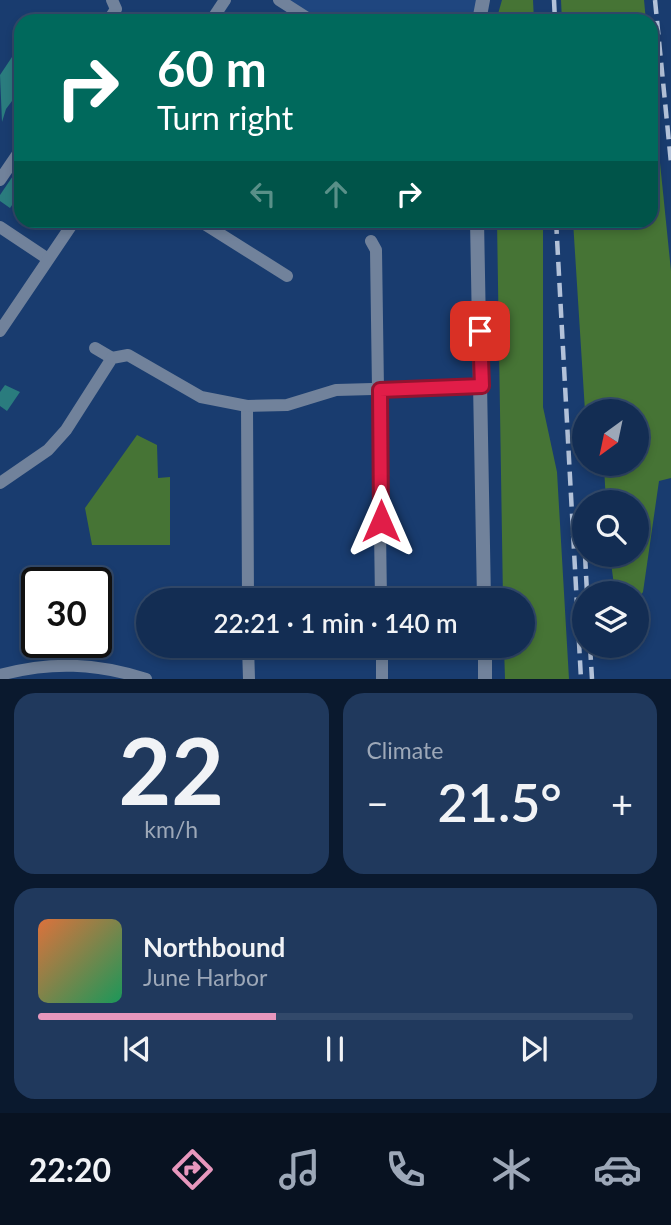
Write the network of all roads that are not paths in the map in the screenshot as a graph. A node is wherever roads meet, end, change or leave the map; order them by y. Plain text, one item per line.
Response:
1 (279, 0) edge
2 (301, 14) edge
3 (14, 159) edge
4 (0, 180) edge
5 (0, 226) edge
6 (70, 228) edge
7 (211, 228) edge
8 (477, 228) edge
9 (371, 241) dead end
10 (48, 260) junction
11 (287, 276) dead end
12 (0, 331) edge
13 (95, 348) dead end
14 (112, 358) junction
15 (482, 386) junction
16 (380, 390) junction
17 (247, 406) junction
18 (0, 484) edge
19 (248, 588) edge
20 (382, 588) edge
21 (484, 588) edge
22 (248, 658) edge
23 (382, 658) edge
24 (485, 658) edge
25 (0, 676) edge
26 (146, 679) edge
27 (248, 679) edge
28 (382, 679) edge
29 (485, 679) edge

1 - 2 street
3 - 4 street
5 - 10 street
6 - 10 street
7 - 11 street
8 - 15 street
9 - 16 street
10 - 12 street
13 - 14 street
14 - 17 street
14 - 18 street
15 - 16 street
15 - 21 street
16 - 17 street
16 - 20 street
17 - 19 street
22 - 27 street
23 - 28 street
24 - 29 street
25 - 26 street

